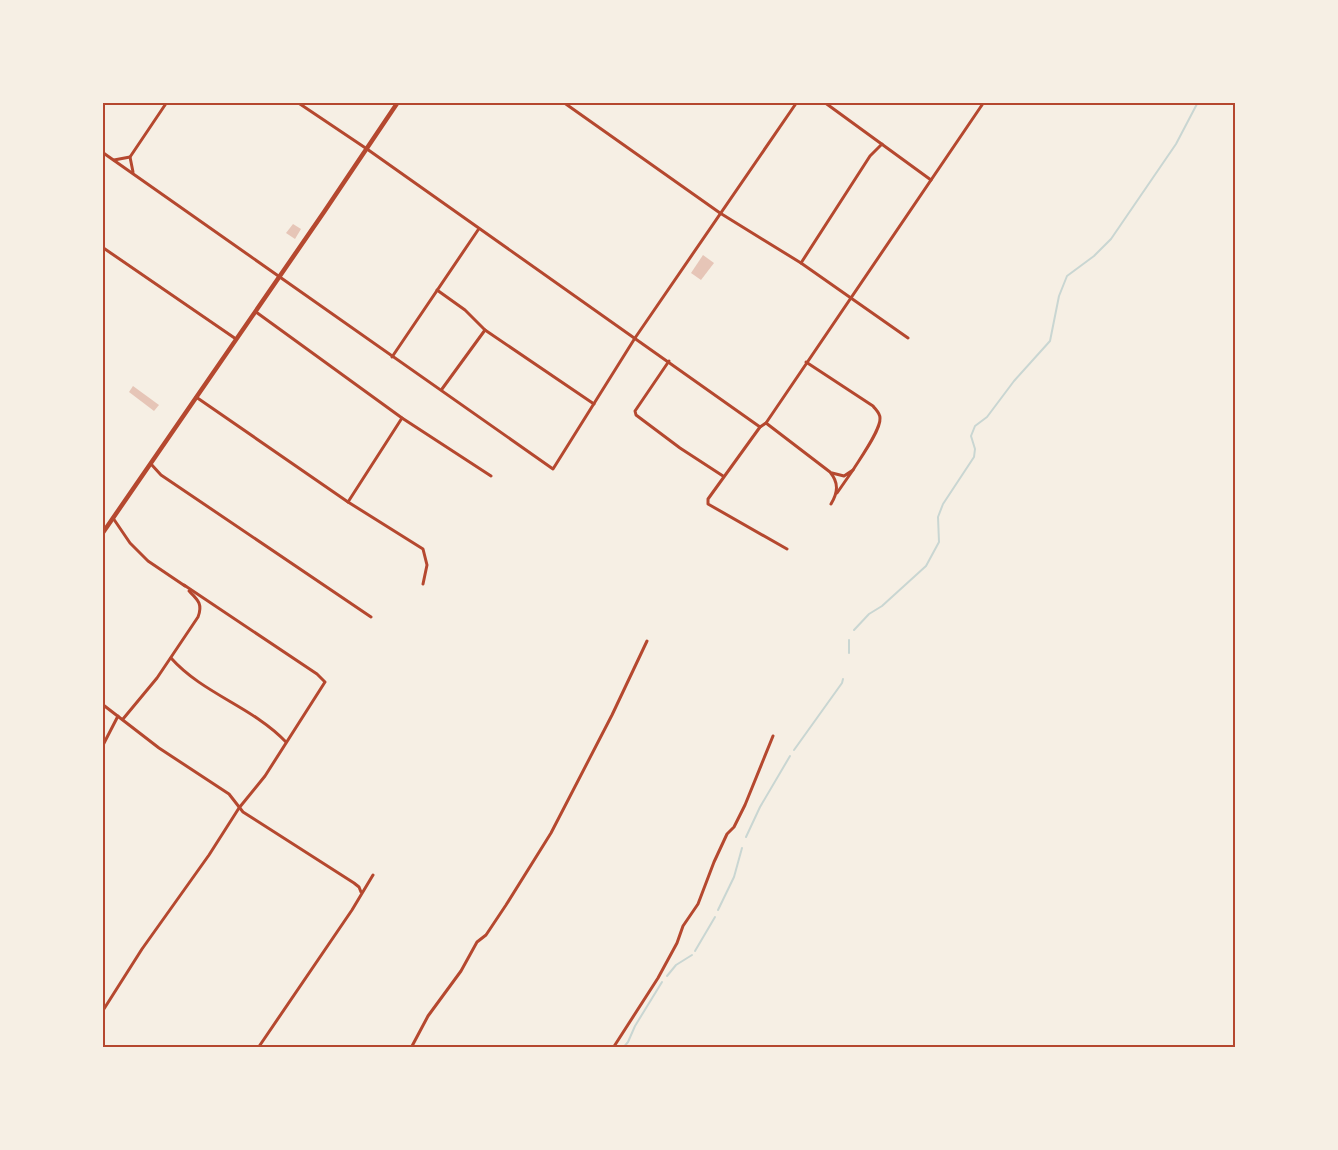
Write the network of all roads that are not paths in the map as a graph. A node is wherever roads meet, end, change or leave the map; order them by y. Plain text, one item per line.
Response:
1 (167, 102) edge
2 (297, 102) edge
3 (398, 102) edge
4 (563, 102) edge
5 (797, 102) edge
6 (824, 102) edge
7 (984, 102) edge
8 (882, 144) junction
9 (367, 149) junction
10 (102, 152) edge
11 (130, 156) junction
12 (114, 160) junction
13 (134, 174) junction
14 (931, 180) junction
15 (720, 213) junction
16 (478, 230) junction
17 (102, 247) edge
18 (801, 263) junction
19 (279, 278) junction
20 (437, 290) junction
21 (850, 298) junction
22 (255, 311) junction
23 (485, 330) junction
24 (635, 338) junction
25 (908, 338) dead end
26 (236, 339) junction
27 (392, 358) junction
28 (669, 361) junction
29 (806, 362) junction
30 (442, 390) junction
31 (196, 397) junction
32 (594, 404) junction
33 (402, 418) junction
34 (766, 423) junction
35 (760, 427) junction
36 (151, 463) junction
37 (853, 470) junction
38 (830, 472) junction
39 (491, 476) dead end
40 (723, 476) junction
41 (837, 493) junction
42 (348, 502) junction
43 (831, 504) dead end
44 (113, 518) junction
45 (102, 534) edge
46 (787, 549) dead end
47 (423, 584) dead end
48 (184, 585) junction
49 (371, 617) dead end
50 (647, 641) dead end
51 (171, 658) junction
52 (102, 704) edge
53 (118, 716) junction
54 (122, 720) junction
55 (774, 736) dead end
56 (286, 742) junction
57 (102, 747) edge
58 (239, 808) junction
59 (373, 875) dead end
60 (361, 892) junction
61 (102, 1012) edge
62 (258, 1048) edge
63 (411, 1048) edge
64 (613, 1048) edge

1 - 11 street
2 - 9 street
3 - 9 main road
4 - 15 street
5 - 15 street
6 - 8 street
7 - 14 street
8 - 14 street
8 - 18 street
9 - 16 street
9 - 19 main road
10 - 12 street
11 - 12 street
11 - 13 street
12 - 13 street
13 - 19 street
14 - 21 street
15 - 18 street
15 - 24 street
16 - 20 street
16 - 24 street
17 - 26 street
18 - 21 street
19 - 22 main road
19 - 27 street
20 - 23 street
20 - 27 street
21 - 25 street
21 - 29 street
22 - 26 main road
22 - 33 street
23 - 30 street
23 - 32 street
24 - 28 street
24 - 32 street
26 - 31 main road
27 - 30 street
28 - 35 street
28 - 40 street
29 - 34 street
29 - 37 street
30 - 32 street
31 - 36 main road
31 - 42 street
33 - 39 street
33 - 42 street
34 - 35 street
34 - 38 street
35 - 40 street
36 - 44 main road
36 - 49 street
37 - 38 street
37 - 41 street
38 - 41 street
40 - 46 street
41 - 43 street
42 - 47 street
44 - 45 main road
44 - 48 street
48 - 51 street
48 - 56 street
50 - 63 street
51 - 54 street
51 - 56 street
52 - 53 street
53 - 54 street
53 - 57 street
54 - 58 street
55 - 64 street
56 - 58 street
58 - 60 street
58 - 61 street
59 - 60 street
60 - 62 street

